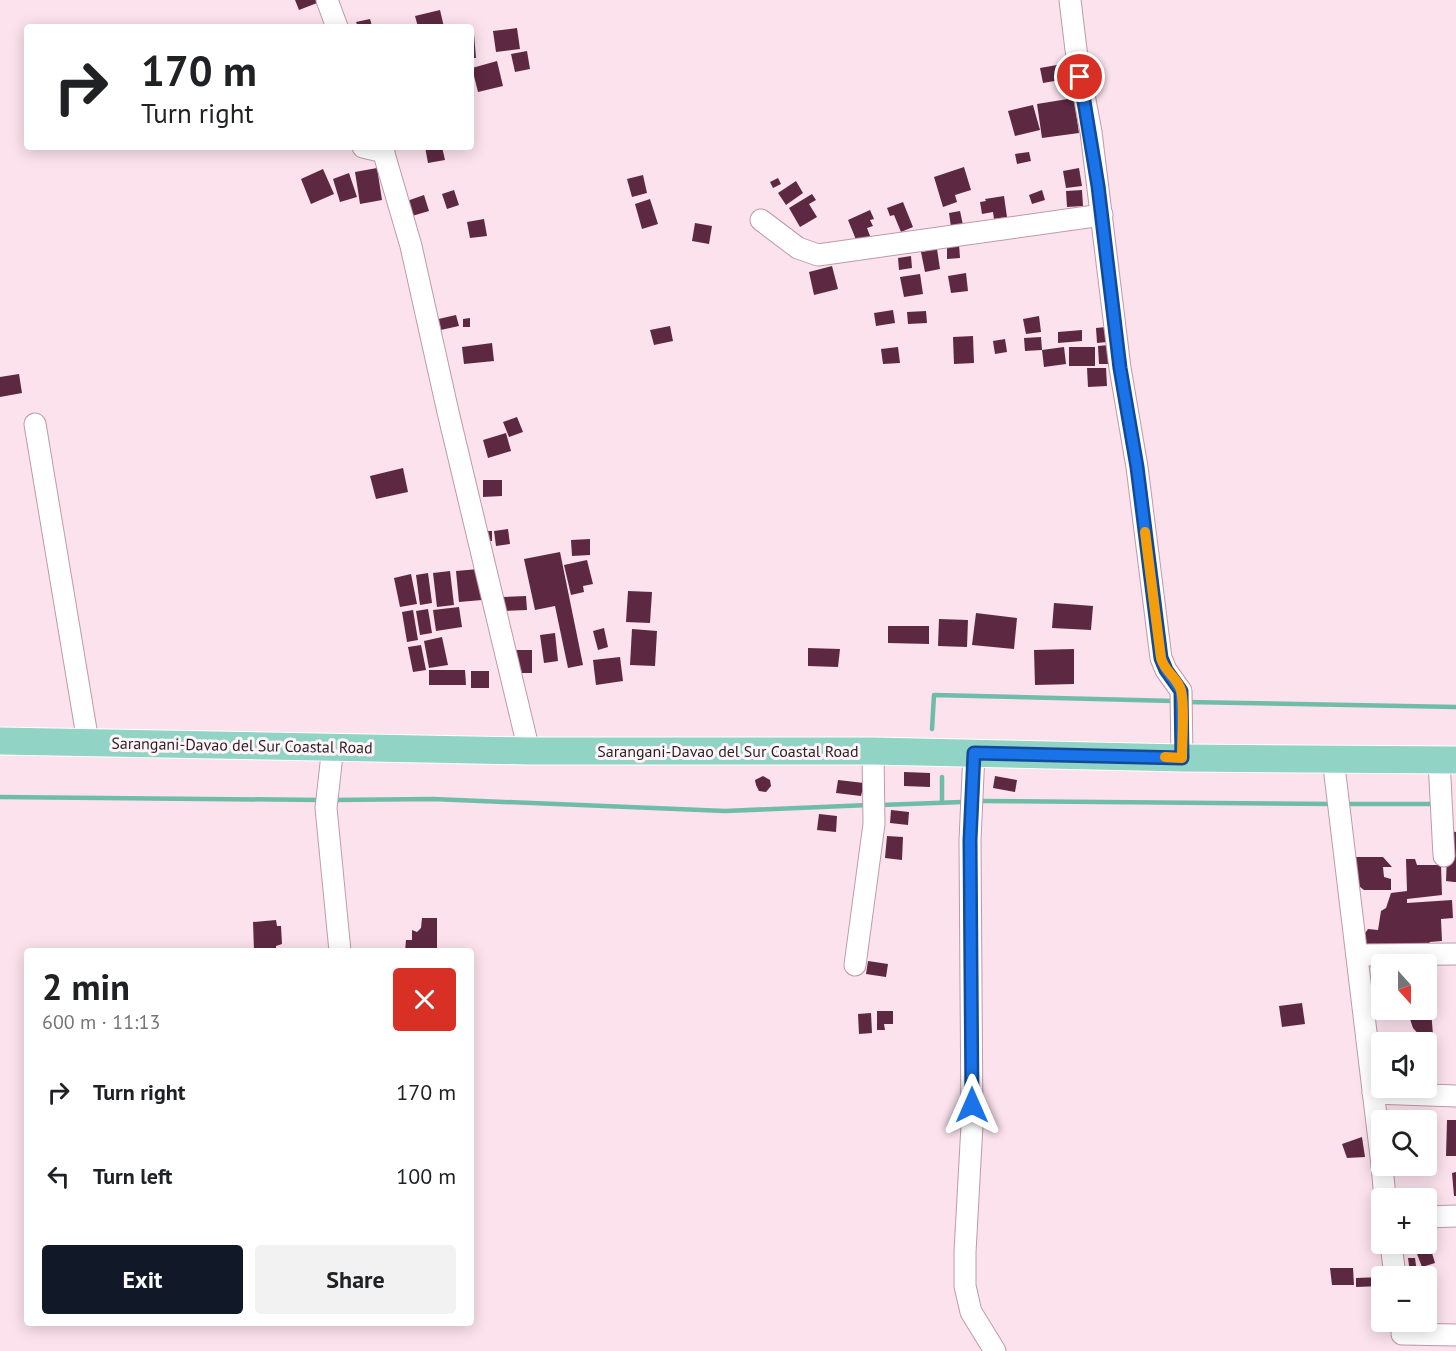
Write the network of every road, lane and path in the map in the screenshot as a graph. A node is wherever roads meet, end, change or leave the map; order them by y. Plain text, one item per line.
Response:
1 (327, 0) edge
2 (1070, 0) edge
3 (336, 24) edge
4 (383, 150) edge
5 (1102, 215) junction
6 (761, 220) dead end
7 (35, 424) dead end
8 (0, 741) edge
9 (88, 742) junction
10 (333, 746) junction
11 (529, 751) junction
12 (873, 751) junction
13 (974, 753) junction
14 (1182, 758) junction
15 (1333, 758) junction
16 (1447, 760) edge
17 (1444, 856) dead end
18 (340, 948) edge
19 (1356, 954) junction
20 (1456, 954) edge
21 (855, 964) dead end
22 (1371, 1077) edge
23 (1437, 1095) edge
24 (1456, 1096) edge
25 (1456, 1216) edge
26 (1437, 1217) edge
27 (1456, 1335) edge
28 (1403, 1336) edge
29 (995, 1351) edge

1 - 3 street
2 - 5 street
4 - 11 street
5 - 6 street
5 - 14 street
7 - 9 street
8 - 9 main road, Sarangani-Davao del Sur Coastal Road
9 - 10 main road, Sarangani-Davao del Sur Coastal Road
10 - 11 main road, Sarangani-Davao del Sur Coastal Road
10 - 18 street
11 - 12 main road, Sarangani-Davao del Sur Coastal Road
12 - 13 main road, Sarangani-Davao del Sur Coastal Road
12 - 21 street
13 - 14 main road, Sarangani-Davao del Sur Coastal Road
13 - 29 street
14 - 15 main road, Sarangani-Davao del Sur Coastal Road
15 - 16 main road, Sarangani-Davao del Sur Coastal Road
15 - 19 street
16 - 17 street
19 - 20 street
19 - 22 street
23 - 24 street
25 - 26 street
27 - 28 street

